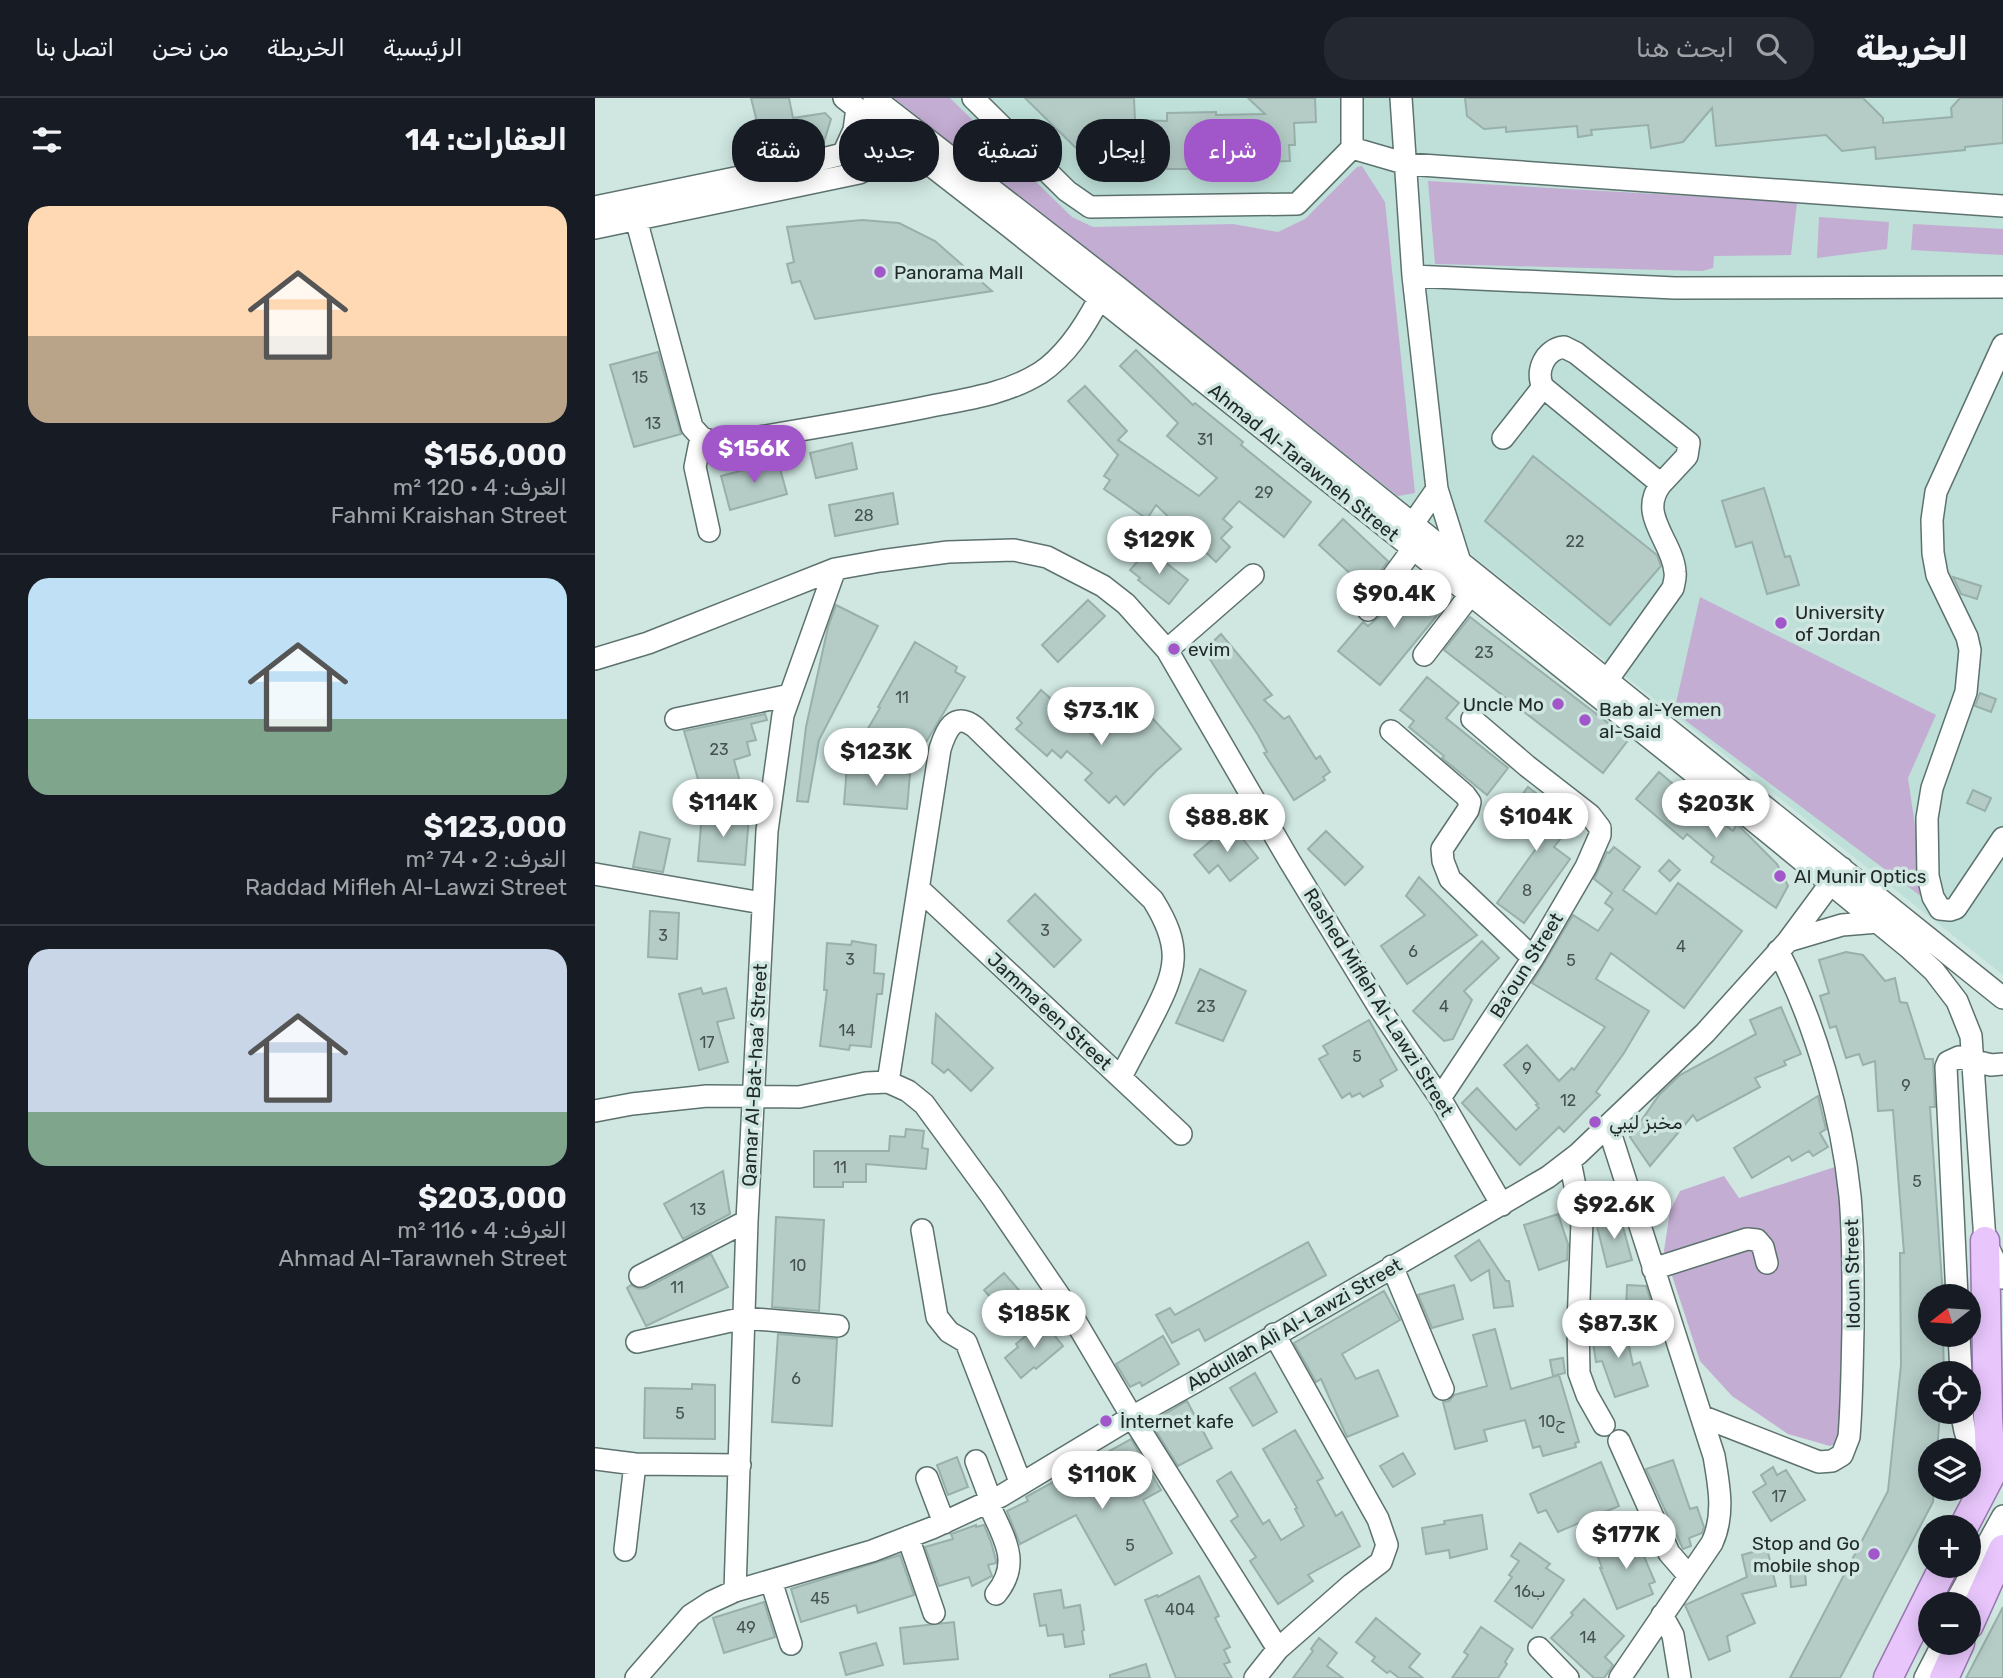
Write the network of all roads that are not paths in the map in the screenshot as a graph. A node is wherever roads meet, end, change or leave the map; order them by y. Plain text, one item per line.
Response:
1 (973, 98) edge
2 (1352, 98) edge
3 (1401, 98) edge
4 (858, 101) edge
5 (856, 119) edge
6 (885, 119) edge
7 (1352, 148) junction
8 (839, 155) edge
9 (939, 159) edge
10 (1407, 164) junction
11 (939, 171) edge
12 (939, 176) edge
13 (839, 177) edge
14 (946, 179) junction
15 (2003, 206) edge
16 (595, 207) edge
17 (636, 219) junction
18 (595, 228) edge
19 (1413, 275) junction
20 (2003, 287) edge
21 (1099, 299) junction
22 (2003, 345) edge
23 (1543, 387) junction
24 (701, 437) junction
25 (1503, 438) dead end
26 (1661, 484) junction
27 (1437, 489) junction
28 (1412, 525) junction
29 (709, 531) dead end
30 (1413, 549) junction
31 (1460, 562) junction
32 (835, 569) junction
33 (1253, 575) dead end
34 (1470, 595) junction
35 (1368, 610) dead end
36 (1167, 650) junction
37 (1425, 655) dead end
38 (595, 659) edge
39 (1608, 679) junction
40 (790, 695) junction
41 (676, 719) dead end
42 (1472, 719) dead end
43 (1391, 731) dead end
44 (2003, 838) edge
45 (595, 874) edge
46 (1835, 876) junction
47 (919, 889) junction
48 (762, 903) junction
49 (1878, 922) junction
50 (1783, 946) junction
51 (1533, 958) junction
52 (2003, 998) edge
53 (1973, 1060) junction
54 (2003, 1064) edge
55 (1121, 1077) junction
56 (888, 1082) junction
57 (754, 1097) junction
58 (1440, 1098) junction
59 (595, 1111) edge
60 (1608, 1126) junction
61 (1181, 1134) dead end
62 (1570, 1161) junction
63 (1502, 1205) junction
64 (747, 1221) junction
65 (922, 1230) dead end
66 (1986, 1241) junction
67 (1767, 1263) dead end
68 (1392, 1266) junction
69 (1653, 1269) junction
70 (640, 1276) dead end
71 (2003, 1278) edge
72 (1956, 1284) edge
73 (744, 1318) junction
74 (838, 1326) dead end
75 (1274, 1334) junction
76 (637, 1342) dead end
77 (1443, 1389) dead end
78 (1132, 1416) junction
79 (1701, 1416) junction
80 (1964, 1424) edge
81 (1604, 1425) dead end
82 (1619, 1441) dead end
83 (595, 1459) edge
84 (975, 1461) dead end
85 (1997, 1461) edge
86 (635, 1464) junction
87 (740, 1465) junction
88 (927, 1478) dead end
89 (1021, 1484) junction
90 (989, 1502) junction
91 (1970, 1515) edge
92 (2003, 1516) edge
93 (944, 1523) junction
94 (2003, 1528) edge
95 (908, 1537) junction
96 (2003, 1549) edge
97 (625, 1550) dead end
98 (1689, 1576) junction
99 (1938, 1578) edge
100 (771, 1581) junction
101 (735, 1591) junction
102 (1961, 1592) edge
103 (1971, 1592) edge
104 (996, 1594) dead end
105 (1981, 1598) edge
106 (934, 1613) dead end
107 (1662, 1615) junction
108 (791, 1644) dead end
109 (1539, 1648) dead end
110 (1278, 1649) junction
111 (1928, 1655) edge
112 (1937, 1655) edge
113 (1955, 1655) edge
114 (636, 1678) edge
115 (1255, 1678) edge
116 (1568, 1678) edge
117 (1619, 1678) edge
118 (1681, 1678) edge
119 (1888, 1678) edge
120 (1916, 1678) edge
121 (1925, 1678) edge
122 (1944, 1678) edge

1 - 7 street
2 - 7 street
3 - 10 street
4 - 5 street
4 - 6 street, Ahmad Al-Tarawneh Street
7 - 10 street
8 - 16 street
9 - 28 street, Ahmad Al-Tarawneh Street
10 - 15 street
10 - 19 street
11 - 14 street, Ahmad Al-Tarawneh Street
12 - 14 street
13 - 17 street
14 - 21 street, Ahmad Al-Tarawneh Street
17 - 18 street
17 - 24 street
19 - 20 street
19 - 27 street
21 - 24 street
21 - 30 street, Ahmad Al-Tarawneh Street
22 - 44 street
23 - 25 street
23 - 26 street
23 - 26 street
24 - 29 street
26 - 39 street
27 - 28 street
27 - 31 street
28 - 31 street, Ahmad Al-Tarawneh Street
30 - 34 street, Ahmad Al-Tarawneh Street
30 - 35 street
31 - 39 street, Ahmad Al-Tarawneh Street
32 - 36 street, Rashed Mifleh Al-Lawzi Street
32 - 38 street, Rashed Mifleh Al-Lawzi Street
32 - 40 street, Qamar Al-Bat-haa’ Street
33 - 36 street
34 - 37 street
34 - 46 street, Ahmad Al-Tarawneh Street
36 - 58 street, Rashed Mifleh Al-Lawzi Street
39 - 46 street, Ahmad Al-Tarawneh Street
40 - 41 street
40 - 48 street, Qamar Al-Bat-haa’ Street
42 - 51 street, Ba’oun Street
43 - 51 street
45 - 48 street
46 - 49 street, Ahmad Al-Tarawneh Street
46 - 50 street, Abdullah Ali Al-Lawzi Street
46 - 52 street, Ahmad Al-Tarawneh Street
47 - 55 street, Jamma’een Street
47 - 55 street
47 - 56 street
48 - 57 street, Qamar Al-Bat-haa’ Street
49 - 50 street
49 - 53 street, Ahmad Al-Tarawneh Street
50 - 60 street, Abdullah Ali Al-Lawzi Street
50 - 79 street, Idoun Street
51 - 58 street, Ba’oun Street
53 - 54 street
53 - 66 street, Ahmad Al-Tarawneh Street
53 - 72 street
55 - 61 street, Jamma’een Street
56 - 57 street
56 - 78 street
57 - 59 street
57 - 64 street, Qamar Al-Bat-haa’ Street
58 - 63 street, Rashed Mifleh Al-Lawzi Street
60 - 62 street, Abdullah Ali Al-Lawzi Street
60 - 69 street
62 - 63 street, Abdullah Ali Al-Lawzi Street
62 - 81 street
63 - 68 street, Abdullah Ali Al-Lawzi Street
64 - 70 street
64 - 73 street, Qamar Al-Bat-haa’ Street
65 - 89 street
66 - 71 street, Ahmad Al-Tarawneh Street
66 - 85 main road
67 - 69 street
68 - 75 street, Abdullah Ali Al-Lawzi Street
68 - 77 street
69 - 79 street
73 - 74 street
73 - 76 street
73 - 87 street, Qamar Al-Bat-haa’ Street
75 - 78 street, Abdullah Ali Al-Lawzi Street
75 - 110 street
78 - 89 street, Abdullah Ali Al-Lawzi Street
78 - 110 street
79 - 98 street
80 - 85 street
82 - 98 street
83 - 86 street
84 - 90 street
85 - 91 main road
86 - 87 street
86 - 97 street
87 - 101 street, Qamar Al-Bat-haa’ Street
88 - 93 street
89 - 90 street, Abdullah Ali Al-Lawzi Street
90 - 93 street, Abdullah Ali Al-Lawzi Street
90 - 104 street
92 - 102 street
93 - 95 street, Abdullah Ali Al-Lawzi Street
94 - 103 street
95 - 100 street, Abdullah Ali Al-Lawzi Street
95 - 106 street
96 - 105 main road
98 - 107 street
99 - 119 main road
100 - 101 street, Abdullah Ali Al-Lawzi Street
100 - 108 street
101 - 114 street, Abdullah Ali Al-Lawzi Street
107 - 117 street
107 - 118 street
109 - 116 street
110 - 115 street
111 - 120 street
112 - 121 street
113 - 122 main road

